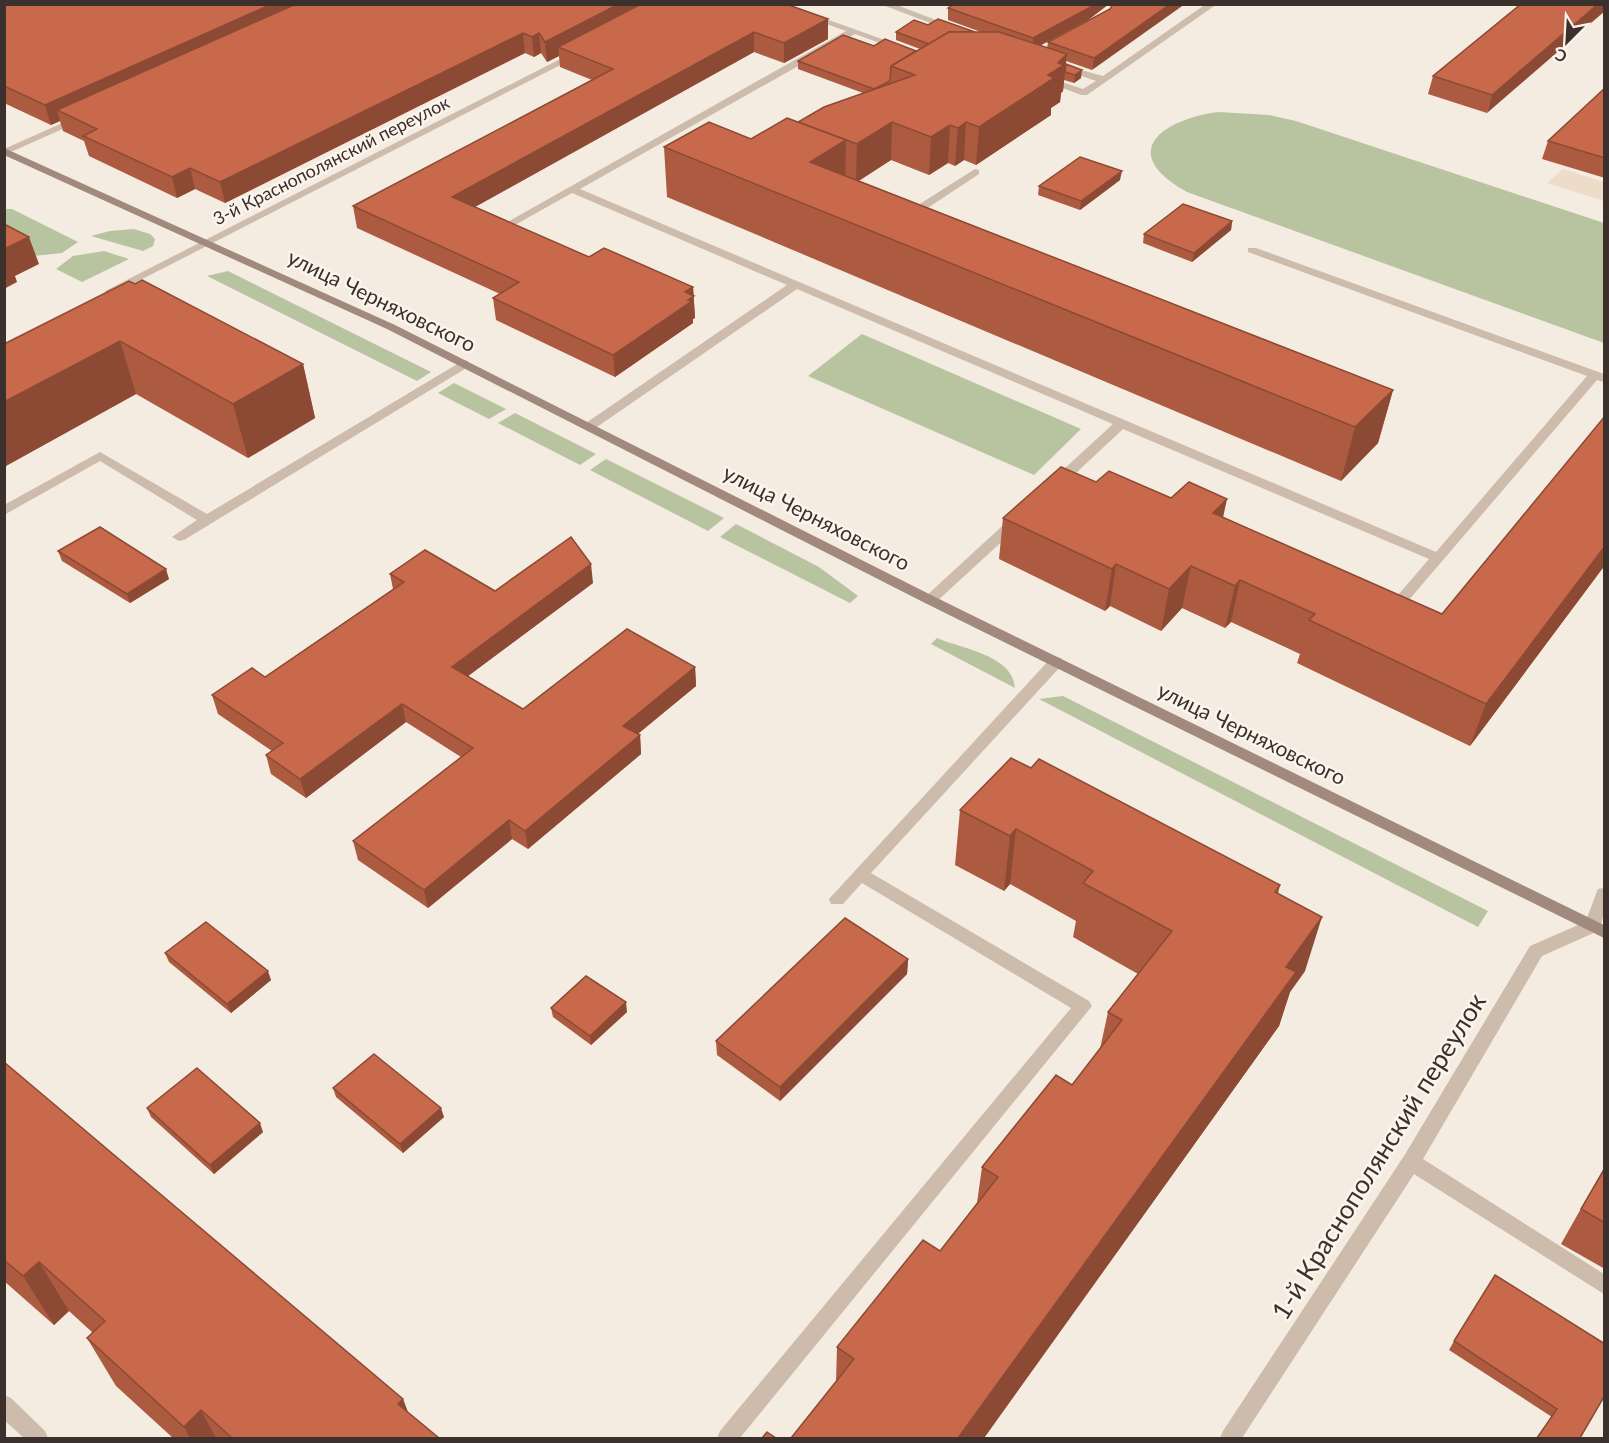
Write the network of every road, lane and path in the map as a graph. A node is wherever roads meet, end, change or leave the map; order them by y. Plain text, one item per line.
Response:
1 (774, 4) edge
2 (884, 4) edge
3 (1213, 4) edge
4 (854, 31) junction
5 (965, 32) edge
6 (589, 47) edge
7 (910, 51) edge
8 (1053, 63) edge
9 (1030, 74) edge
10 (1104, 80) junction
11 (91, 114) edge
12 (5, 151) edge
13 (975, 172) edge
14 (572, 189) junction
15 (898, 204) edge
16 (509, 224) edge
17 (208, 243) junction
18 (1252, 250) dead end
19 (796, 284) junction
20 (96, 299) edge
21 (464, 364) junction
22 (1600, 377) edge
23 (1122, 423) junction
24 (590, 426) junction
25 (1046, 493) edge
26 (1029, 508) edge
27 (4, 510) edge
28 (207, 520) junction
29 (179, 537) dead end
30 (1438, 558) junction
31 (930, 600) junction
32 (1391, 613) edge
33 (1056, 662) junction
34 (860, 874) junction
35 (1605, 894) edge
36 (837, 899) dead end
37 (1598, 929) edge
38 (1411, 1162) junction
39 (1605, 1285) edge
40 (4, 1405) edge
41 (38, 1438) edge
42 (727, 1438) edge
43 (1230, 1438) edge

1 - 4 street
2 - 5 street
3 - 10 street
4 - 7 street
4 - 14 street
6 - 17 street, 3-й Краснополянский переулок
8 - 10 street
9 - 10 street
11 - 12 street
12 - 17 main road, улица Черняховского
13 - 15 street
14 - 16 street
14 - 19 street
17 - 20 street, 3-й Краснополянский переулок
17 - 21 main road, улица Черняховского
18 - 22 street
19 - 23 street
19 - 24 street
21 - 24 main road, улица Черняховского
21 - 28 street
22 - 30 street
23 - 25 street
23 - 30 street
24 - 31 main road, улица Черняховского
26 - 31 street
27 - 28 street
28 - 29 street
30 - 32 street
31 - 33 main road, улица Черняховского
33 - 34 street
33 - 37 main road, улица Черняховского
34 - 36 street
34 - 42 street
35 - 37 street
37 - 38 street, 1-й Краснополянский переулок
38 - 39 street
38 - 43 street, 1-й Краснополянский переулок
40 - 41 street

